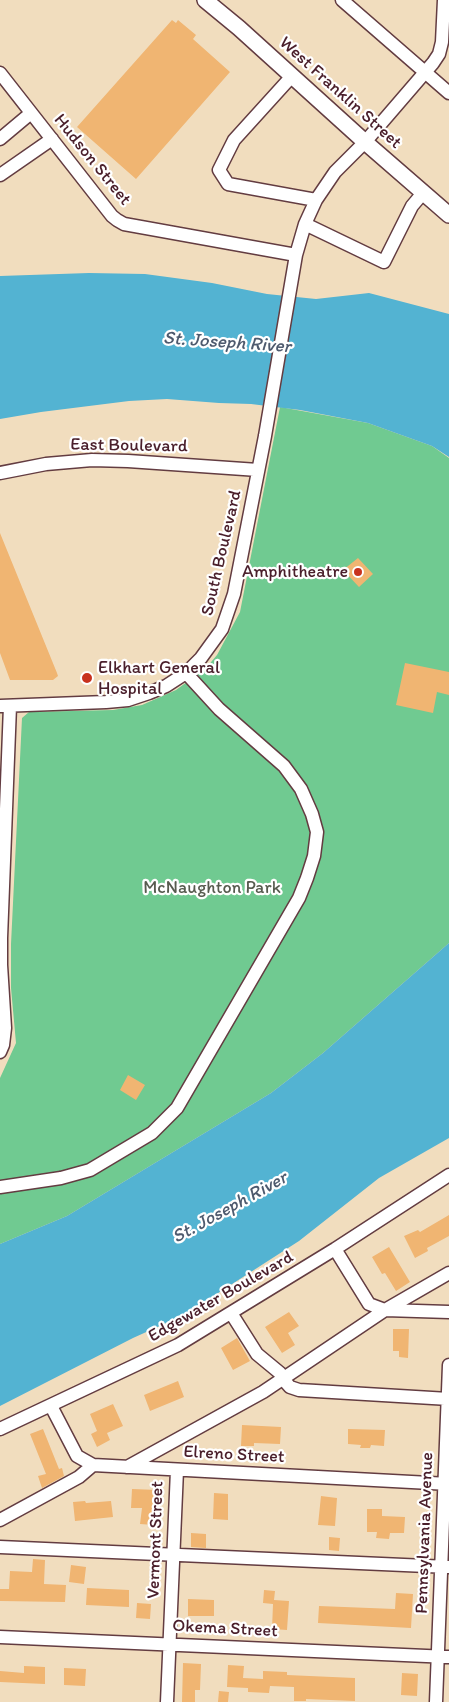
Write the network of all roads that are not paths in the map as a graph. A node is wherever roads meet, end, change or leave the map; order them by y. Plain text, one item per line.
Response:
1 (205, 0) edge
2 (342, 0) edge
3 (444, 0) edge
4 (0, 73) edge
5 (426, 73) junction
6 (292, 76) junction
7 (449, 94) edge
8 (31, 113) junction
9 (2, 132) edge
10 (52, 139) junction
11 (364, 142) junction
12 (0, 175) edge
13 (423, 193) junction
14 (316, 200) junction
15 (449, 215) edge
16 (305, 224) junction
17 (296, 255) junction
18 (258, 470) junction
19 (0, 473) edge
20 (186, 673) junction
21 (5, 706) edge
22 (4, 761) edge
23 (3, 793) edge
24 (1, 909) edge
25 (0, 938) edge
26 (2, 1004) edge
27 (0, 1052) edge
28 (449, 1175) edge
29 (0, 1187) edge
30 (335, 1250) junction
31 (449, 1273) edge
32 (385, 1310) junction
33 (449, 1312) edge
34 (231, 1313) junction
35 (449, 1365) edge
36 (284, 1380) junction
37 (448, 1399) edge
38 (51, 1406) junction
39 (0, 1429) edge
40 (93, 1466) junction
41 (127, 1467) junction
42 (177, 1470) junction
43 (447, 1484) edge
44 (0, 1520) edge
45 (0, 1547) edge
46 (173, 1555) junction
47 (445, 1567) edge
48 (0, 1637) edge
49 (169, 1644) junction
50 (443, 1657) edge
51 (167, 1702) edge
52 (436, 1702) edge

1 - 6 main road, West Franklin Street
2 - 5 street
3 - 5 street, South Boulevard
4 - 8 street, Hudson Street
5 - 7 street
5 - 11 street, South Boulevard
6 - 11 main road, West Franklin Street
6 - 14 street
8 - 9 street
8 - 10 street, Hudson Street
10 - 12 street
10 - 17 street, Hudson Street
11 - 13 main road, West Franklin Street
11 - 14 street, South Boulevard
13 - 15 main road, West Franklin Street
13 - 16 street
14 - 16 street, South Boulevard
16 - 17 street, South Boulevard
17 - 18 street, South Boulevard
18 - 19 street, East Boulevard
18 - 20 street, South Boulevard
20 - 21 street, South Boulevard
20 - 29 street
21 - 22 street, South Boulevard
22 - 23 street, South Boulevard
23 - 24 street, South Boulevard
24 - 25 street, South Boulevard
25 - 26 street, South Boulevard
26 - 27 street, South Boulevard
28 - 30 street, Edgewater Boulevard
30 - 32 street
30 - 34 street, Edgewater Boulevard
31 - 32 street
32 - 33 street
32 - 36 street
34 - 36 street
34 - 38 street, Edgewater Boulevard
35 - 37 street, Pennsylvania Avenue
36 - 37 street
36 - 41 street
37 - 43 street, Pennsylvania Avenue
38 - 39 street, Edgewater Boulevard
38 - 40 street
40 - 41 street, Elreno Street
40 - 44 street
41 - 42 street, Elreno Street
42 - 43 street, Elreno Street
42 - 46 street, Vermont Street
43 - 47 street, Pennsylvania Avenue
45 - 46 street
46 - 47 street
46 - 49 street, Vermont Street
47 - 50 street, Pennsylvania Avenue
48 - 49 street, Okema Street
49 - 50 street, Okema Street
49 - 51 street, Vermont Street
50 - 52 street, Pennsylvania Avenue

